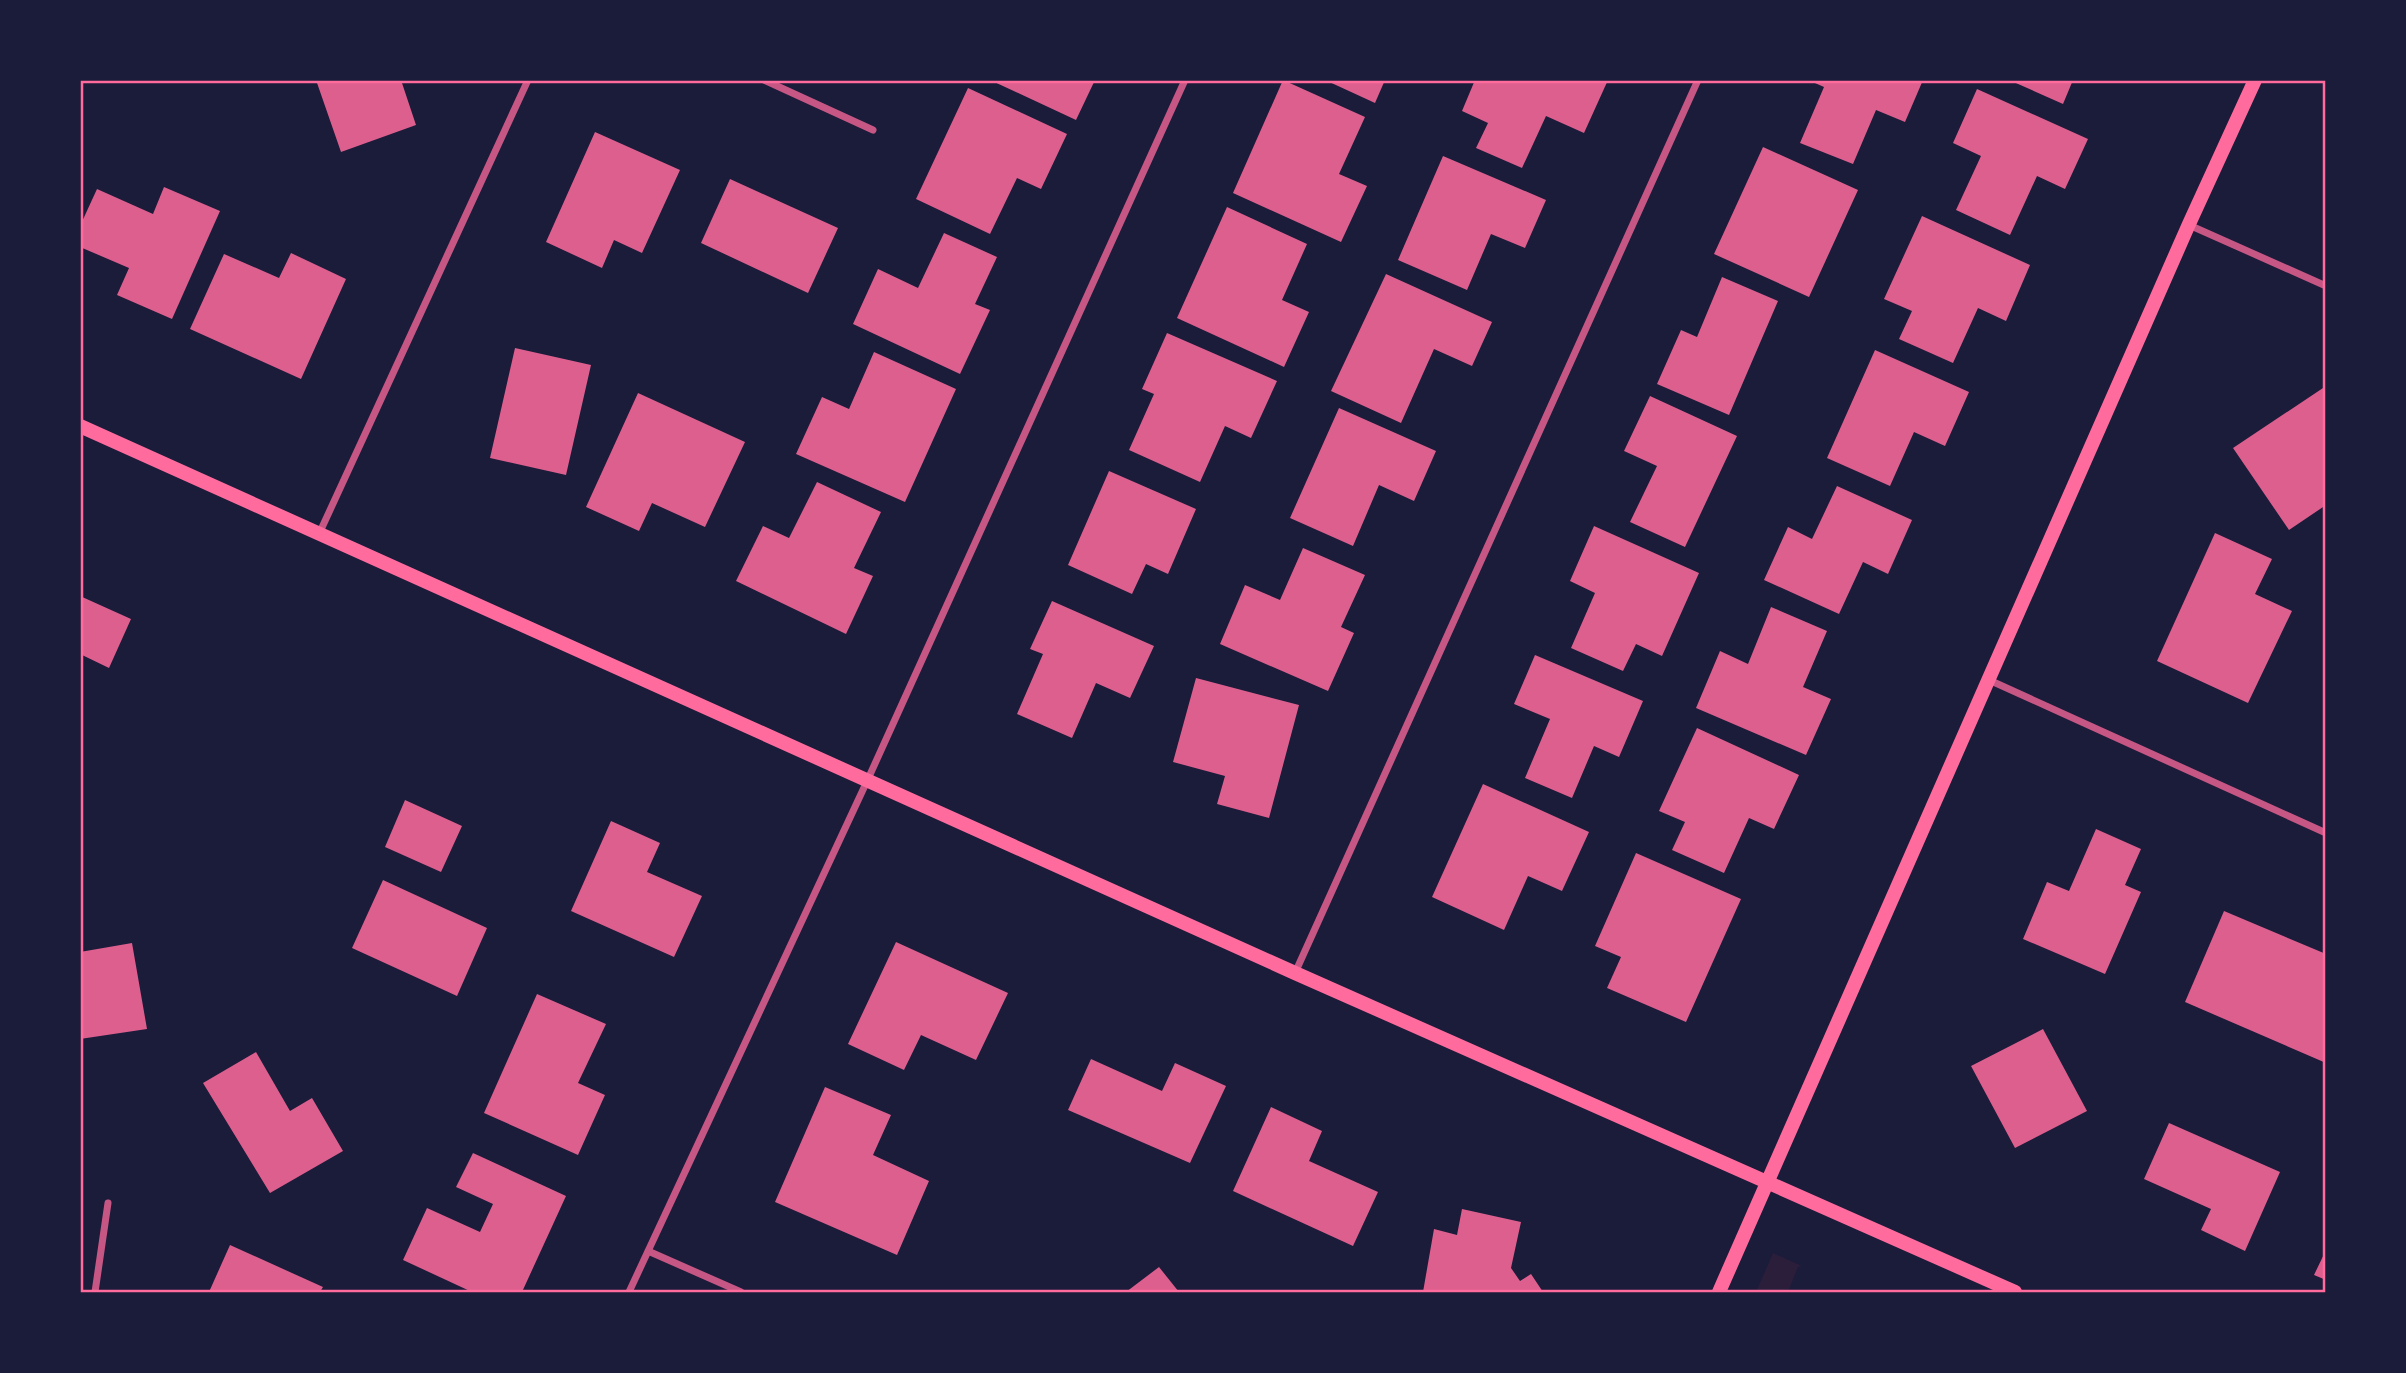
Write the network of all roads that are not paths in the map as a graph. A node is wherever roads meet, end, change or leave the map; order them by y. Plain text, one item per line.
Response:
1 (528, 80) edge
2 (764, 80) edge
3 (1185, 80) edge
4 (1698, 80) edge
5 (2255, 80) edge
6 (873, 130) dead end
7 (2189, 224) junction
8 (2326, 286) edge
9 (80, 426) edge
10 (319, 535) junction
11 (1988, 680) junction
12 (868, 779) junction
13 (2326, 833) edge
14 (1295, 973) junction
15 (1768, 1184) junction
16 (108, 1203) dead end
17 (648, 1251) junction
18 (95, 1293) edge
19 (629, 1293) edge
20 (741, 1293) edge
21 (1719, 1293) edge
22 (2015, 1293) edge

1 - 10 street
2 - 6 street
3 - 12 street
4 - 14 street
5 - 7 main road
7 - 8 street
7 - 11 main road
9 - 10 main road
10 - 12 main road
11 - 13 street
11 - 15 main road
12 - 14 main road
12 - 17 street
14 - 15 main road
15 - 21 main road
15 - 22 main road
16 - 18 street
17 - 19 street
17 - 20 street

